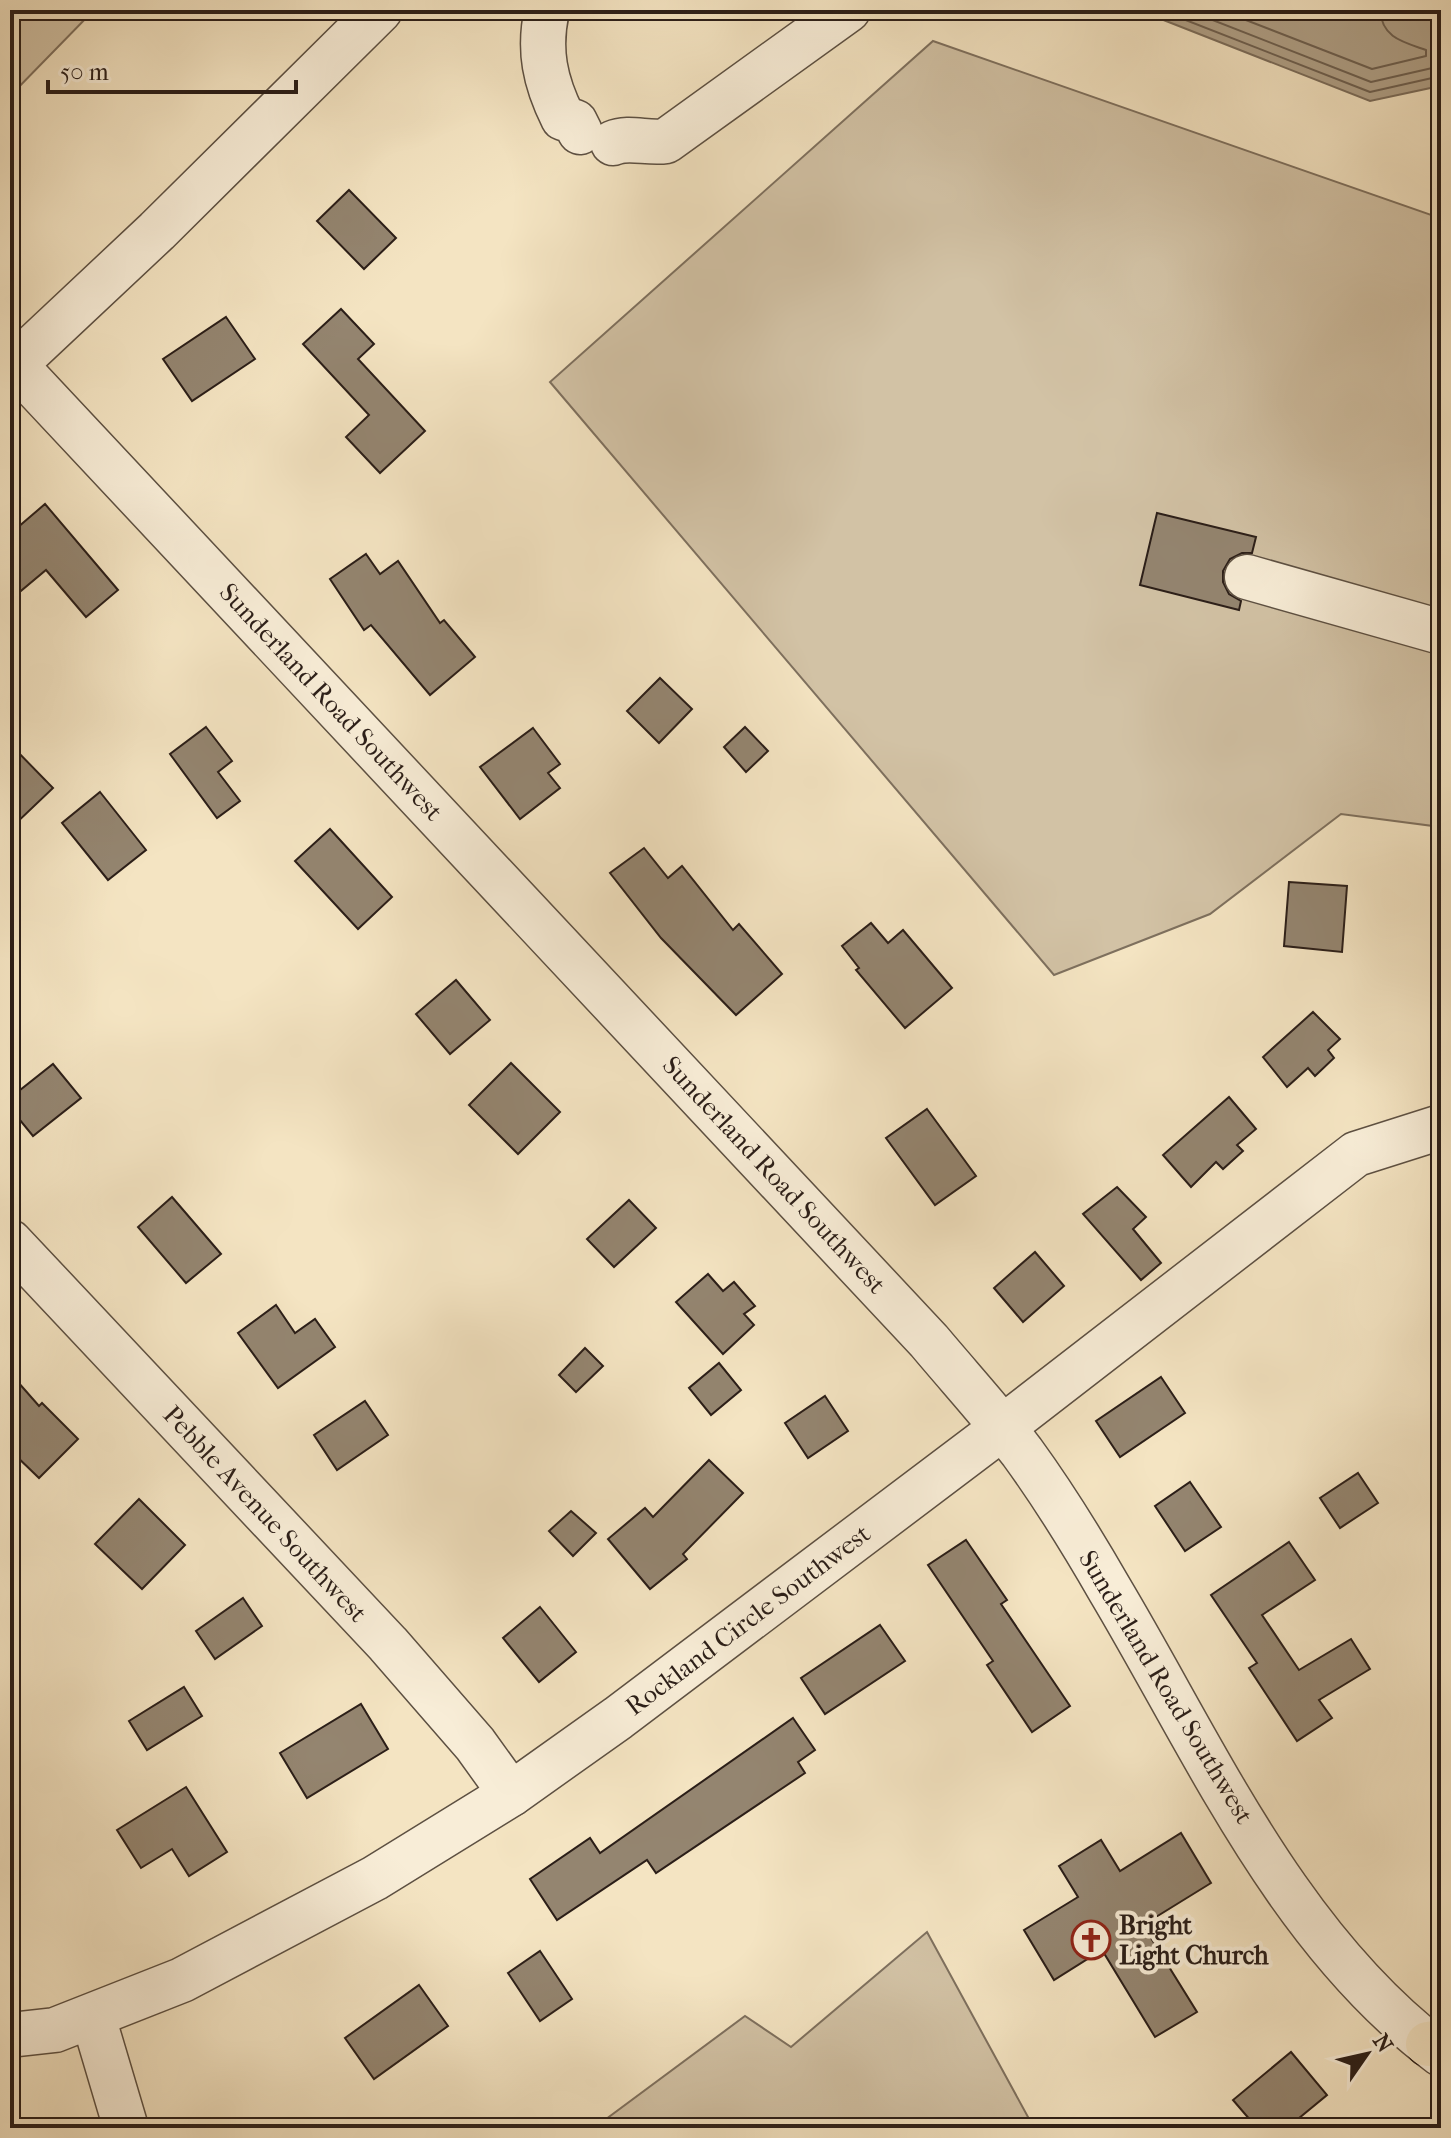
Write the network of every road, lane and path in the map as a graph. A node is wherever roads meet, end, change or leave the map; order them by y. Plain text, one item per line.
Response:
1 (380, 10) edge
2 (547, 10) edge
3 (848, 10) edge
4 (12, 367) edge
5 (1247, 577) dead end
6 (1441, 632) edge
7 (1441, 1127) edge
8 (10, 1242) edge
9 (1002, 1428) junction
10 (511, 1794) junction
11 (93, 2017) junction
12 (10, 2035) edge
13 (1437, 2047) edge
14 (126, 2128) edge

1 - 4 street
2 - 3 street
4 - 9 street, Sunderland Road Southwest
5 - 6 street
7 - 9 street, Rockland Circle Southwest
8 - 10 street, Pebble Avenue Southwest
9 - 10 street, Rockland Circle Southwest
9 - 13 street, Sunderland Road Southwest
10 - 11 street, Rockland Circle Southwest
11 - 12 street, Rockland Circle Southwest
11 - 14 street

